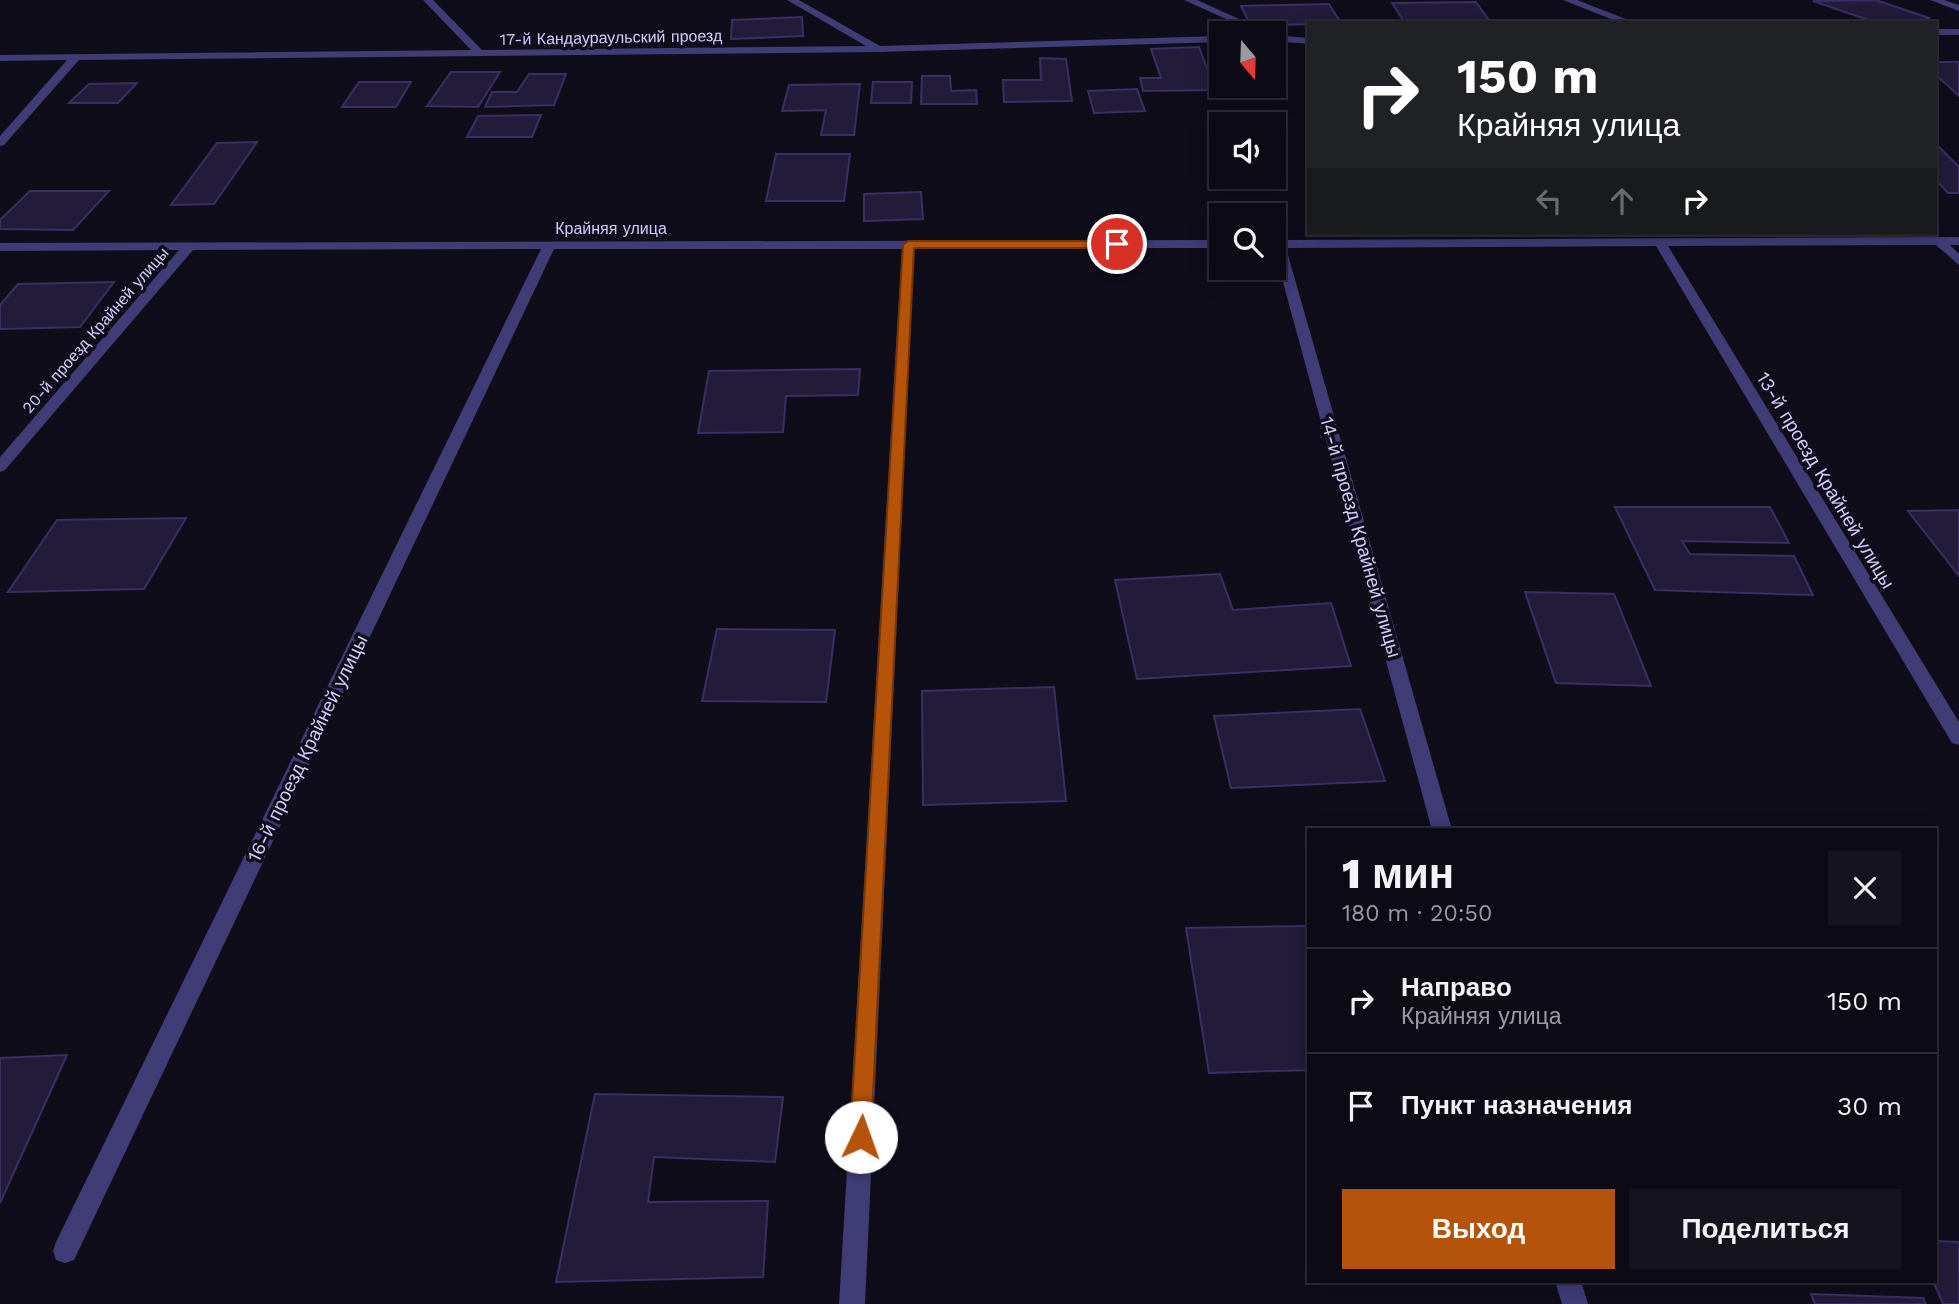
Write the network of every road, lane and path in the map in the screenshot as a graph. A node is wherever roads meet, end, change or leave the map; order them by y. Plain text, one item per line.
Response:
1 (428, 0) edge
2 (792, 0) edge
3 (1189, 0) edge
4 (1568, 0) edge
5 (1935, 0) edge
6 (1959, 8) edge
7 (1237, 21) edge
8 (1626, 21) edge
9 (1937, 32) edge
10 (1959, 32) edge
11 (1286, 38) edge
12 (1209, 39) edge
13 (1307, 41) edge
14 (878, 49) junction
15 (481, 55) junction
16 (0, 58) edge
17 (75, 58) junction
18 (0, 143) edge
19 (1396, 238) edge
20 (1959, 241) edge
21 (1940, 242) junction
22 (1660, 243) junction
23 (1209, 244) edge
24 (1286, 244) edge
25 (908, 245) junction
26 (549, 246) junction
27 (0, 247) edge
28 (189, 247) junction
29 (1959, 261) edge
30 (1286, 276) edge
31 (0, 467) edge
32 (1959, 738) edge
33 (1441, 828) edge
34 (65, 1251) dead end
35 (1569, 1283) edge
36 (852, 1304) edge
37 (1574, 1304) edge

1 - 15 street
2 - 14 street
3 - 7 street
4 - 8 street
5 - 6 street
9 - 10 street
11 - 13 street
12 - 14 street, 17-й Кандаураульский проезд
14 - 15 street, 17-й Кандаураульский проезд
15 - 17 street, 17-й Кандаураульский проезд
16 - 17 street, 17-й Кандаураульский проезд
17 - 18 street
19 - 22 street
19 - 24 street
20 - 21 street
21 - 22 street
21 - 29 street
22 - 32 street, 13-й проезд Крайней улицы
23 - 25 street, Крайняя улица
25 - 26 street, Крайняя улица
25 - 36 street
26 - 28 street, Крайняя улица
26 - 34 street, 16-й проезд Крайней улицы
27 - 28 street, Крайняя улица
28 - 31 street, 20-й проезд Крайней улицы
30 - 33 street, 14-й проезд Крайней улицы
35 - 37 street

